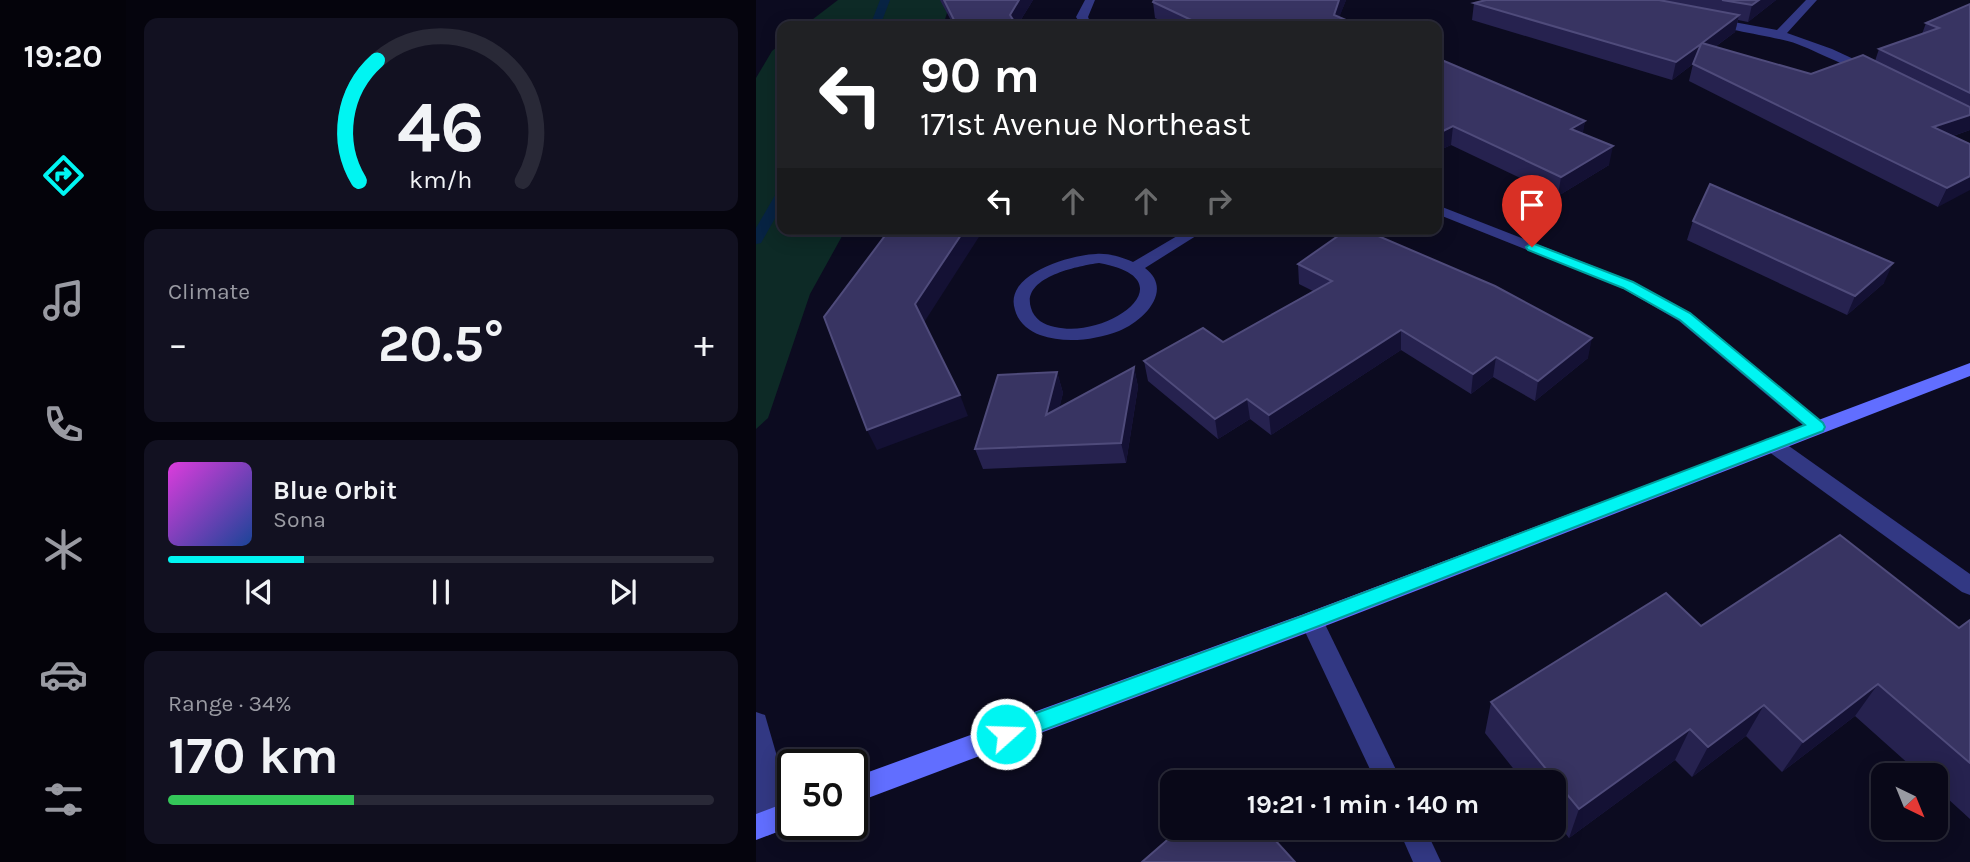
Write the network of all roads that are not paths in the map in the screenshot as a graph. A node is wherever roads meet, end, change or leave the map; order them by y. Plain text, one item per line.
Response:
1 (1090, 0) edge
2 (1812, 0) edge
3 (1703, 20) edge
4 (1084, 21) edge
5 (1780, 34) junction
6 (1875, 74) edge
7 (1442, 211) edge
8 (1190, 235) edge
9 (1135, 267) junction
10 (1970, 369) edge
11 (1818, 427) junction
12 (1772, 444) junction
13 (1970, 586) edge
14 (1312, 621) junction
15 (756, 723) edge
16 (1383, 770) edge
17 (868, 785) edge
18 (761, 825) edge
19 (1417, 840) edge
20 (1427, 862) edge

1 - 4 street
2 - 5 street
3 - 5 street
5 - 6 street
7 - 11 street
8 - 9 street
9 - 9 street
10 - 11 main road
11 - 12 main road
12 - 13 street
12 - 14 main road
14 - 16 street
14 - 17 main road
15 - 18 street
19 - 20 street

